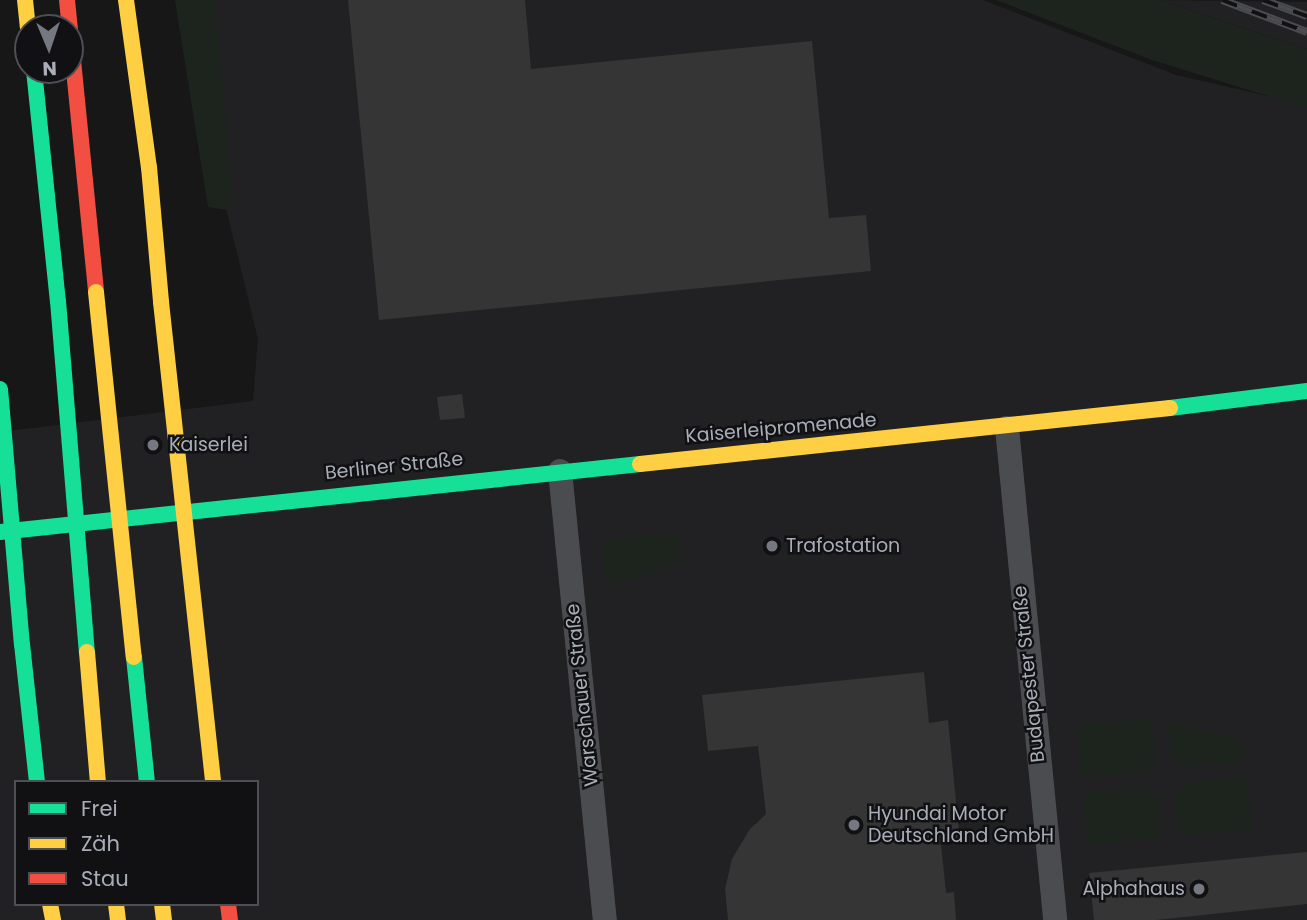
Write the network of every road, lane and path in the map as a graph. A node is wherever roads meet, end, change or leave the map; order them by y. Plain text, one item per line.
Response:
1 (67, 0) edge
2 (126, 0) edge
3 (35, 84) edge
4 (0, 389) edge
5 (1307, 391) edge
6 (1256, 415) dead end
7 (1007, 428) junction
8 (560, 471) junction
9 (232, 503) junction
10 (0, 519) edge
11 (0, 532) edge
12 (37, 780) edge
13 (98, 780) edge
14 (147, 780) edge
15 (213, 780) edge
16 (605, 920) edge
17 (1055, 920) edge

1 - 14 main road, bridge
2 - 15 main road, bridge
3 - 13 main road, bridge
4 - 12 main road, bridge
5 - 7 main road, Kaiserleipromenade
6 - 7 main road, Kaiserleipromenade
7 - 8 main road, Kaiserleipromenade
7 - 17 street, Budapester Straße
8 - 9 main road, Berliner Straße
8 - 16 street, Warschauer Straße
9 - 10 main road, Berliner Straße
9 - 11 main road, Berliner Straße

